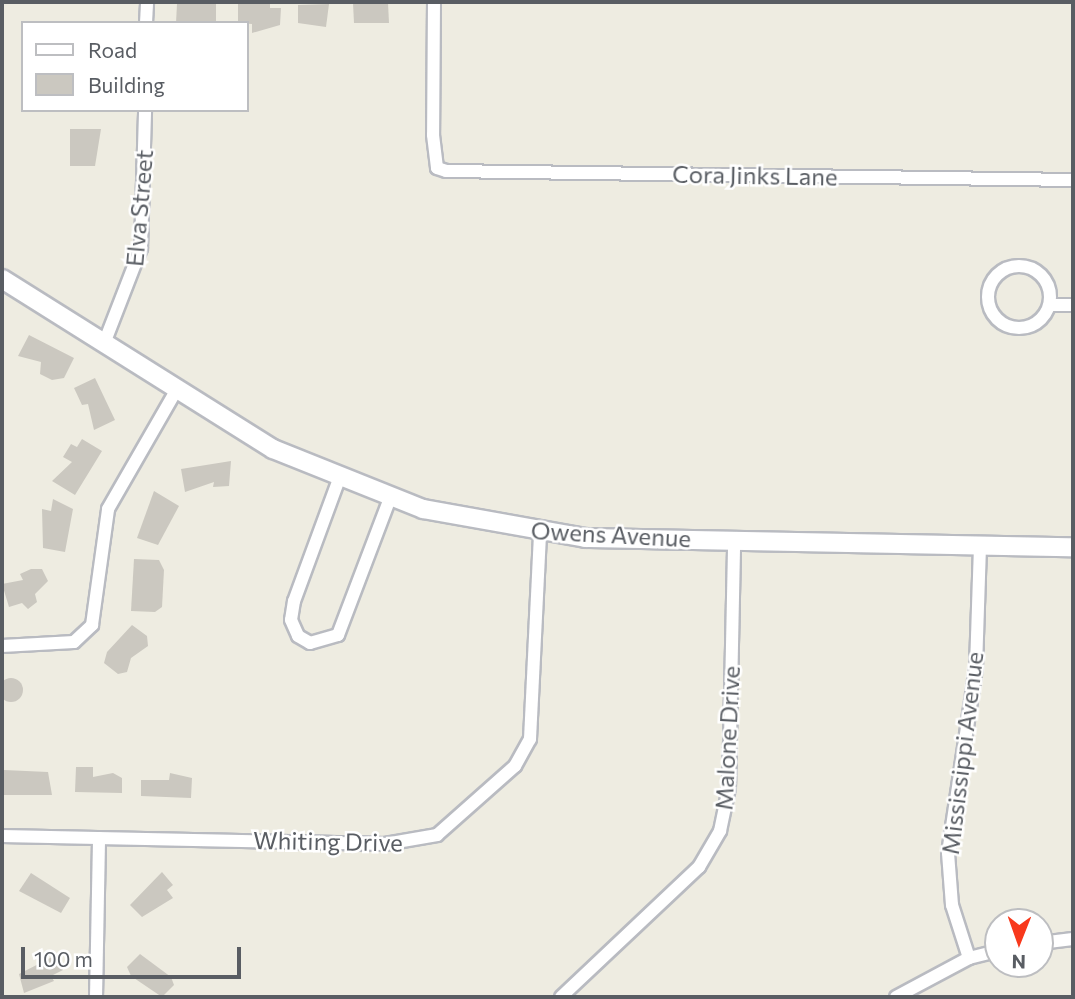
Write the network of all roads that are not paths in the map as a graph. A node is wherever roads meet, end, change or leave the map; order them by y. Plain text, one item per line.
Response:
1 (147, 2) edge
2 (434, 2) edge
3 (146, 21) edge
4 (145, 112) edge
5 (1073, 180) edge
6 (2, 279) edge
7 (1049, 305) junction
8 (1073, 305) edge
9 (106, 341) junction
10 (177, 389) junction
11 (339, 479) junction
12 (390, 498) junction
13 (540, 533) junction
14 (734, 540) junction
15 (980, 545) junction
16 (1073, 547) edge
17 (2, 646) edge
18 (2, 836) edge
19 (99, 838) junction
20 (1073, 939) edge
21 (1054, 941) edge
22 (984, 954) edge
23 (969, 958) junction
24 (96, 997) edge
25 (561, 997) edge
26 (896, 997) edge

1 - 3 street
2 - 5 street, Cora Jinks Lane
4 - 9 street, Elva Street
6 - 9 street, Owens Avenue
7 - 7 street
7 - 8 street
9 - 10 street, Owens Avenue
10 - 11 street, Owens Avenue
10 - 17 street
11 - 12 street, Owens Avenue
11 - 12 street
12 - 13 street, Owens Avenue
13 - 14 street, Owens Avenue
13 - 19 street, Whiting Drive
14 - 15 street, Owens Avenue
14 - 25 street, Malone Drive
15 - 16 street, Owens Avenue
15 - 23 street, Mississippi Avenue
18 - 19 street, Whiting Drive
19 - 24 street
20 - 21 street
22 - 23 street
23 - 26 street

